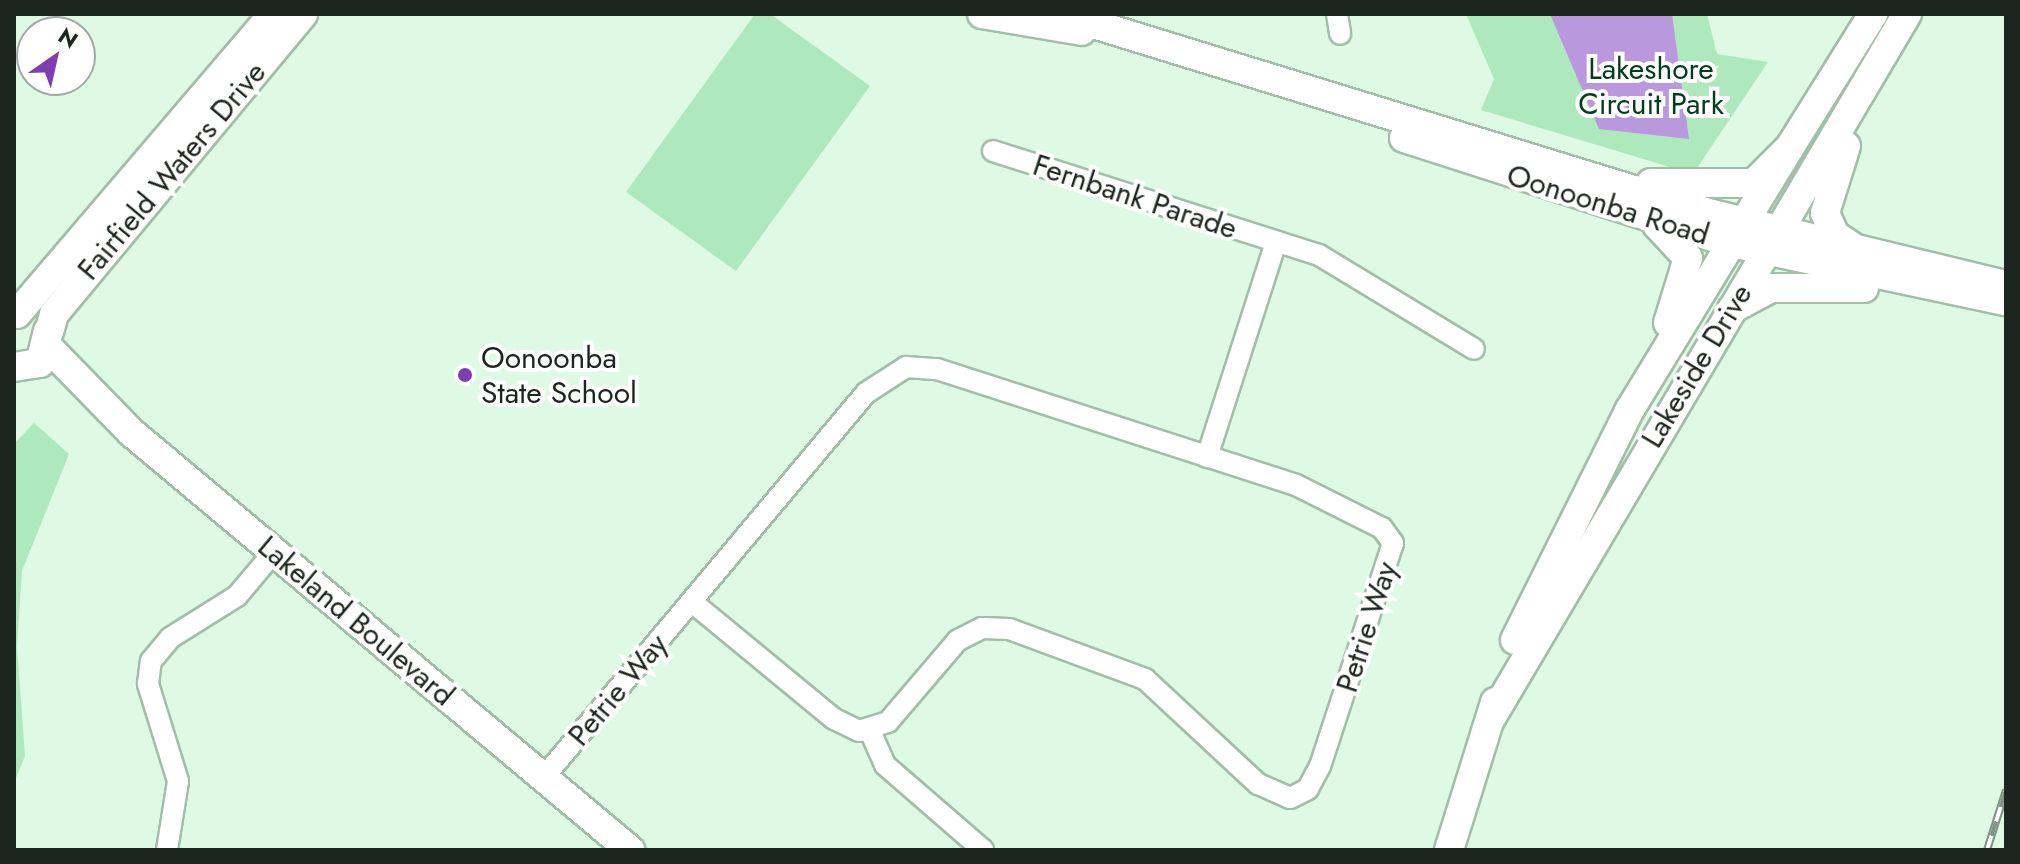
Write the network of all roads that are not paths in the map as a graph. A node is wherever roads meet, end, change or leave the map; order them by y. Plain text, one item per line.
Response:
1 (273, 14) edge
2 (303, 14) edge
3 (982, 14) edge
4 (1061, 14) edge
5 (1873, 14) edge
6 (1907, 14) edge
7 (1130, 36) junction
8 (1880, 64) junction
9 (1222, 65) junction
10 (1790, 147) junction
11 (993, 151) dead end
12 (1563, 168) junction
13 (1641, 216) junction
14 (1739, 233) junction
15 (1773, 241) junction
16 (1276, 242) junction
17 (1860, 252) junction
18 (2006, 285) edge
19 (1966, 297) junction
20 (2006, 301) edge
21 (1728, 312) junction
22 (16, 315) edge
23 (1474, 349) dead end
24 (30, 359) edge
25 (1629, 411) junction
26 (1207, 457) junction
27 (274, 552) junction
28 (692, 602) junction
29 (1490, 720) junction
30 (870, 731) junction
31 (544, 777) junction
32 (167, 850) edge
33 (630, 850) edge
34 (983, 850) edge
35 (1449, 850) edge

1 - 22 street, Fairfield Waters Drive
2 - 24 street, Fairfield Waters Drive
3 - 7 street, Oonoonba Road
4 - 7 street, Oonoonba Road
5 - 10 street, Lakeside Drive
6 - 8 street, Lakeside Drive
7 - 9 street, Oonoonba Road
8 - 15 street, Lakeside Drive
8 - 17 street
9 - 12 street, Oonoonba Road
9 - 13 street, Oonoonba Road
10 - 12 street, Lakeside Drive
10 - 14 street, Lakeside Drive
11 - 16 street, Fernbank Parade
12 - 14 street, Oonoonba Road
13 - 14 street, Oonoonba Road
13 - 25 street
14 - 15 street, Oonoonba Road
14 - 25 street, Lakeside Drive
15 - 17 street, Oonoonba Road
15 - 19 street, Oonoonba Road
15 - 21 street, Lakeside Drive
16 - 23 street, Fernbank Parade
16 - 26 street, Fernbank Parade
17 - 18 street, Oonoonba Road
19 - 20 street, Oonoonba Road
19 - 21 street
21 - 29 street, Lakeside Drive
22 - 24 street, Lakeland Boulevard
24 - 27 street, Lakeland Boulevard
25 - 29 street, Lakeside Drive
26 - 28 street, Petrie Way
26 - 30 street, Petrie Way
27 - 31 street, Lakeland Boulevard
27 - 32 street
28 - 30 street
28 - 31 street, Petrie Way
29 - 35 street, Lakeside Drive
30 - 34 street
31 - 33 street, Lakeland Boulevard

